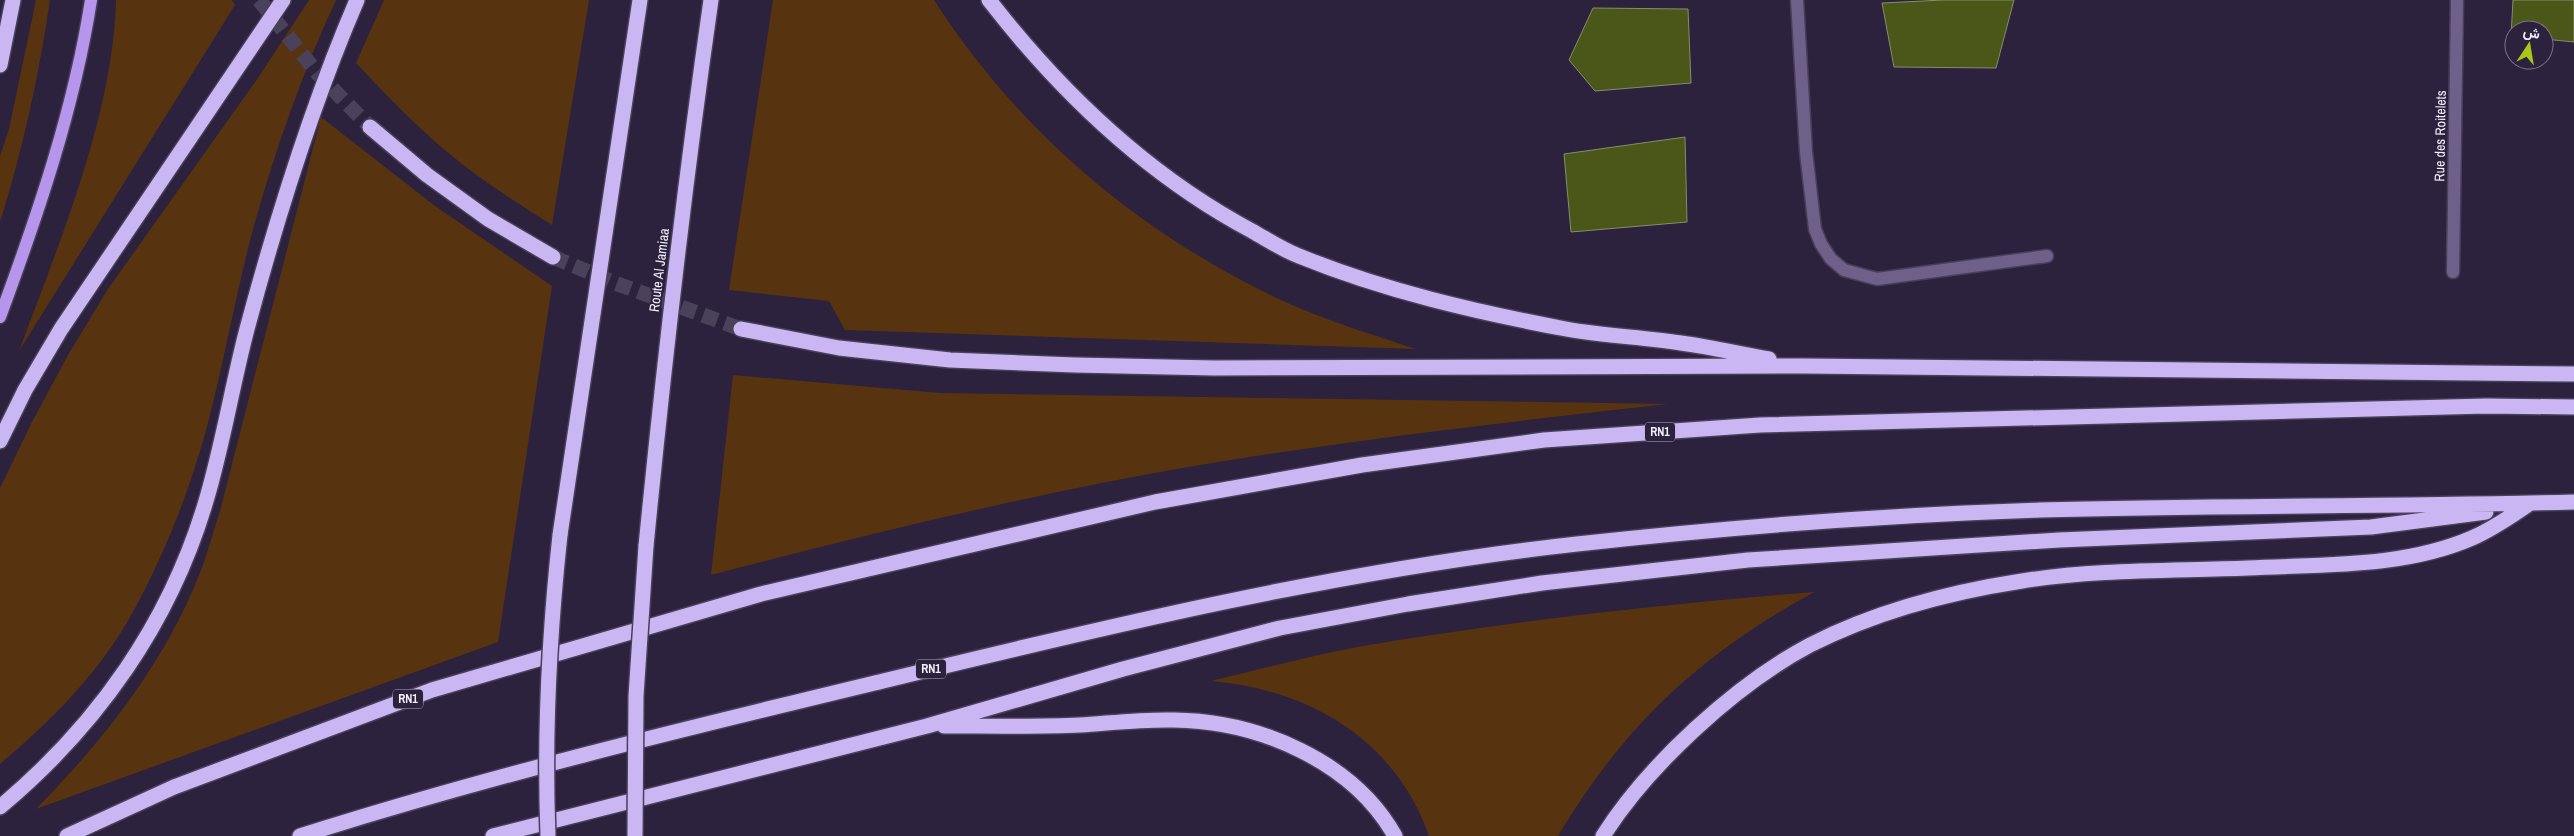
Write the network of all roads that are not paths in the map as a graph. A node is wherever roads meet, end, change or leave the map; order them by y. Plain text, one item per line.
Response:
1 (13, 0) edge
2 (91, 0) edge
3 (283, 0) edge
4 (357, 0) edge
5 (640, 0) edge
6 (711, 0) edge
7 (989, 0) edge
8 (1797, 0) edge
9 (2457, 0) edge
10 (0, 65) edge
11 (370, 127) tunnel mouth
12 (553, 256) tunnel mouth
13 (2047, 256) dead end
14 (2452, 272) dead end
15 (0, 317) edge
16 (741, 329) tunnel mouth
17 (1805, 366) junction
18 (2574, 374) edge
19 (2574, 407) edge
20 (0, 441) edge
21 (2574, 502) edge
22 (2530, 504) junction
23 (927, 726) junction
24 (0, 807) edge
25 (67, 836) edge
26 (300, 836) edge
27 (494, 836) edge
28 (548, 836) edge
29 (635, 836) edge
30 (1395, 836) edge
31 (1603, 836) edge

1 - 10 highway
2 - 15 main road
3 - 20 highway
4 - 24 highway
5 - 28 highway, bridge
6 - 29 highway, Route Al Jamiaa, bridge
7 - 17 highway
8 - 13 street
9 - 14 street, Rue des Roitelets
11 - 12 highway
16 - 17 highway
17 - 18 highway
19 - 25 highway, RN1
21 - 22 highway, RN1
22 - 23 highway
22 - 26 highway, RN1
22 - 31 highway
23 - 27 highway
23 - 30 highway

